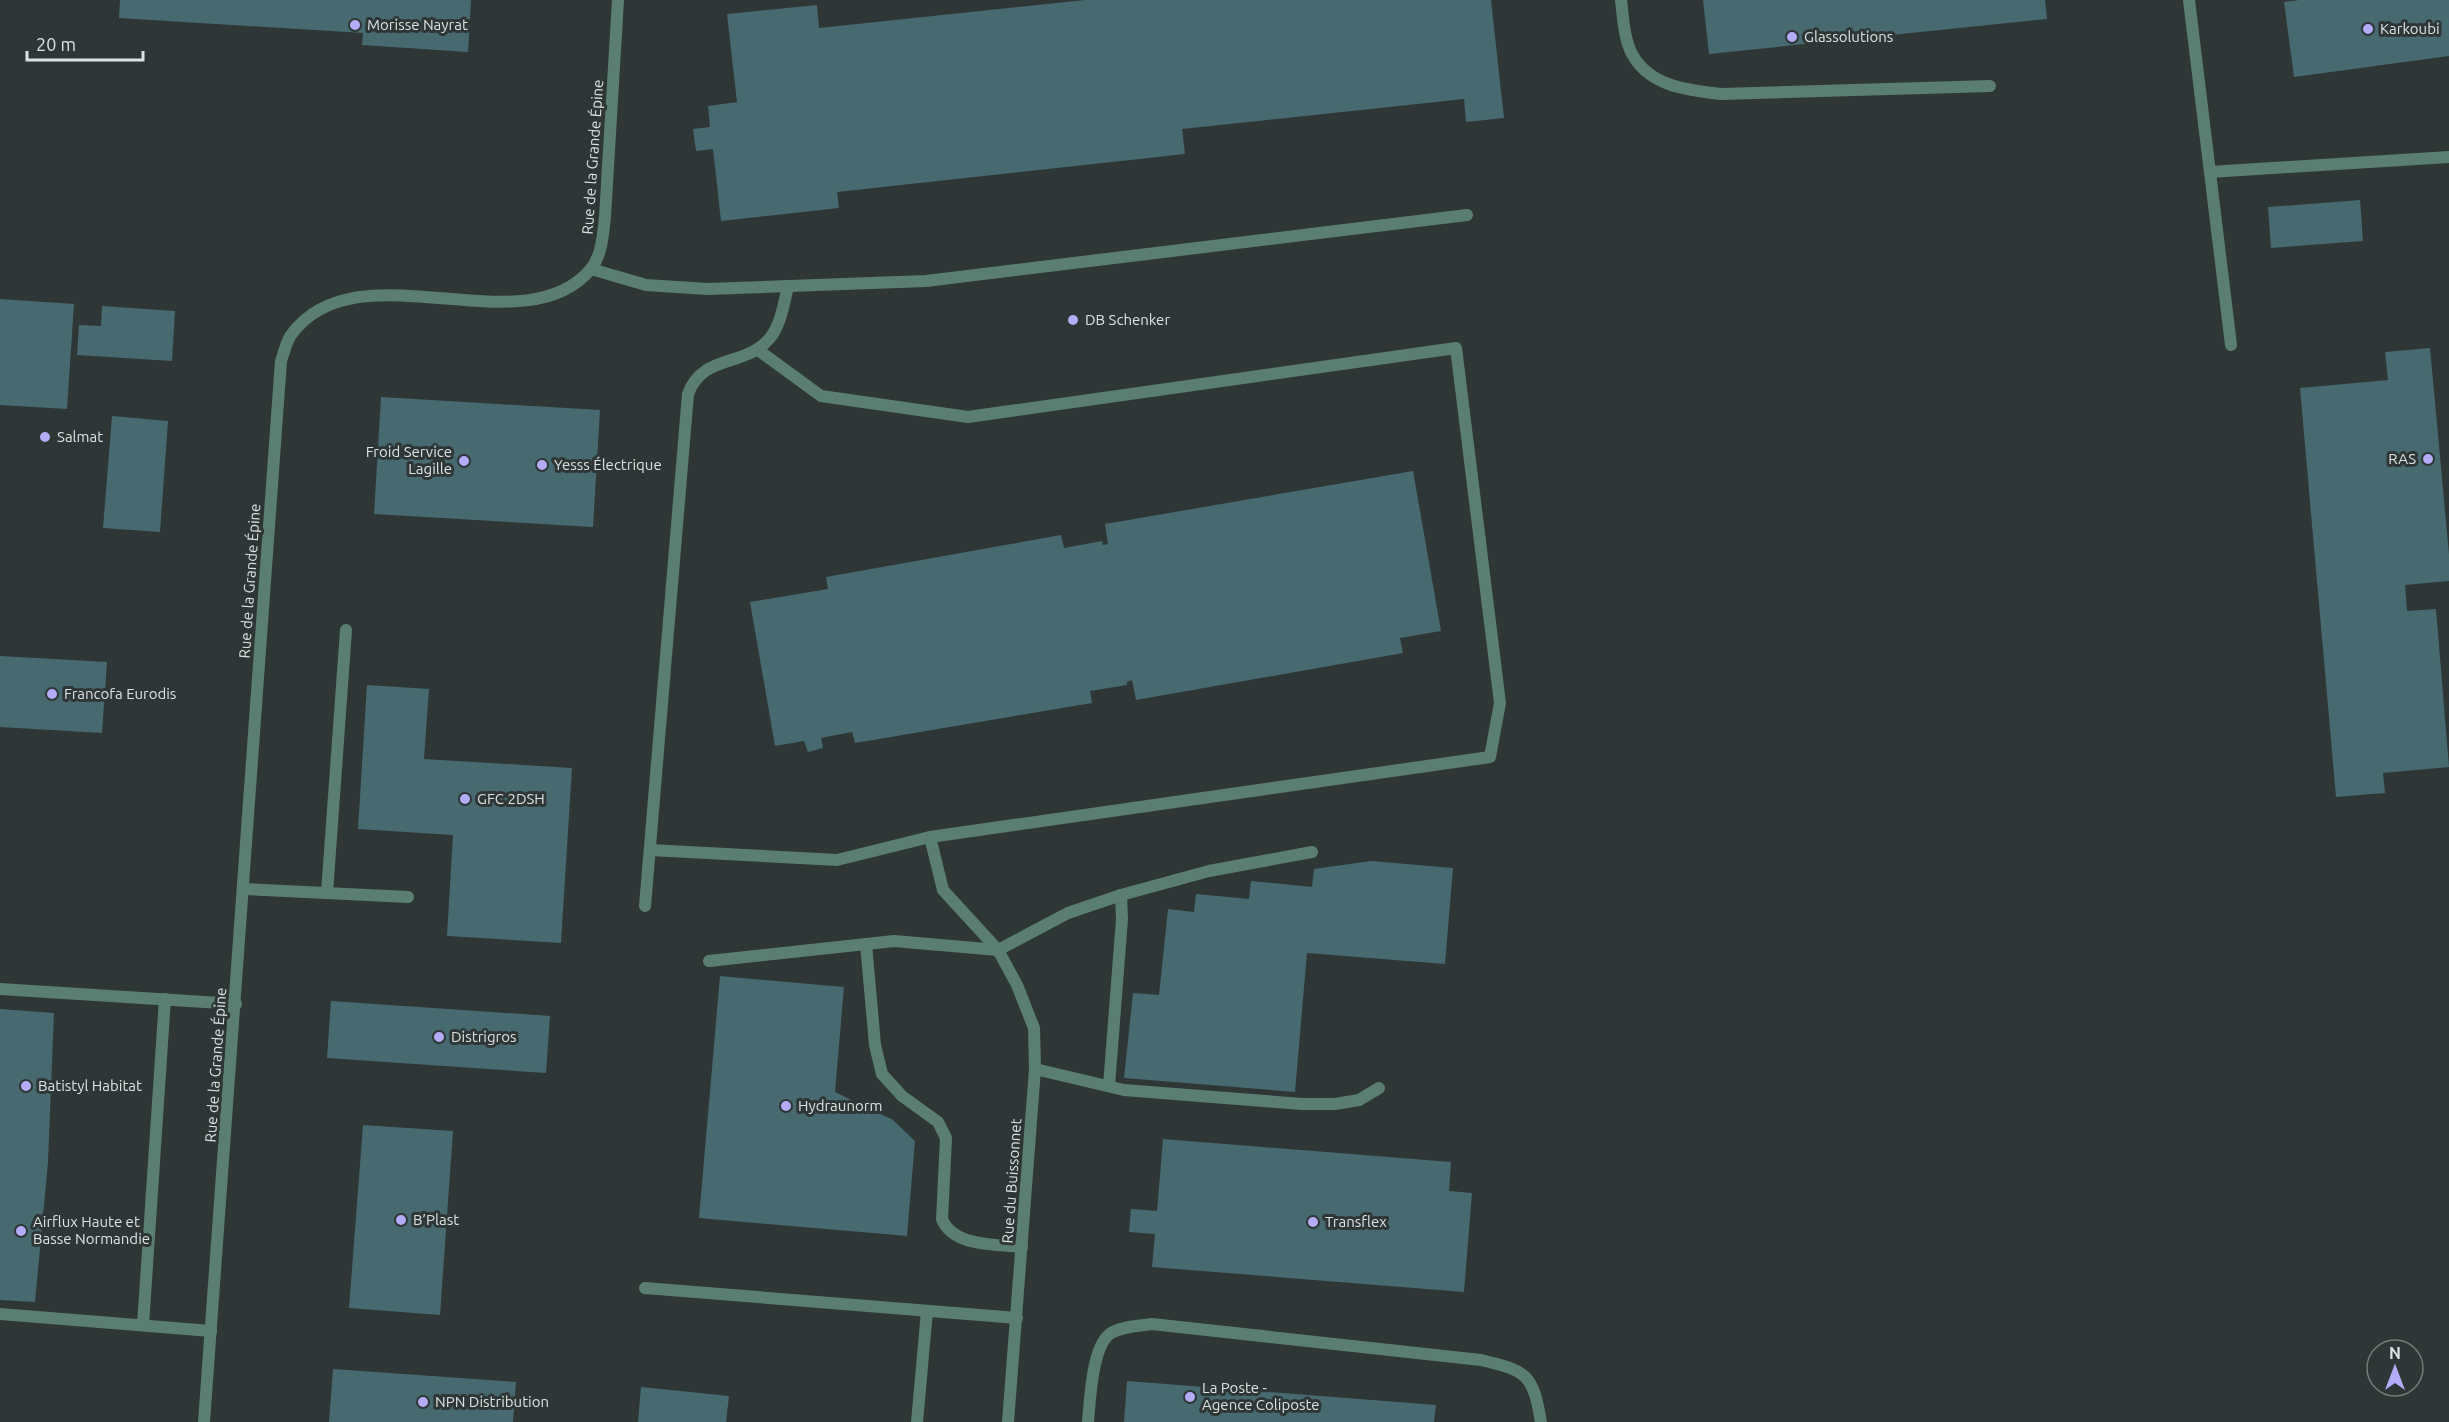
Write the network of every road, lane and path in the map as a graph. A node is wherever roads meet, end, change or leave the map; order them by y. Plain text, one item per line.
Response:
1 (618, 0) edge
2 (1621, 0) edge
3 (2189, 0) edge
4 (1990, 86) dead end
5 (2449, 157) edge
6 (2210, 172) junction
7 (1467, 215) dead end
8 (591, 269) junction
9 (788, 286) junction
10 (2231, 345) dead end
11 (758, 350) junction
12 (346, 630) dead end
13 (930, 837) junction
14 (650, 850) junction
15 (1312, 852) dead end
16 (244, 888) junction
17 (327, 893) junction
18 (1121, 895) junction
19 (408, 897) dead end
20 (645, 906) dead end
21 (866, 944) junction
22 (998, 950) junction
23 (709, 960) dead end
24 (0, 989) edge
25 (165, 999) junction
26 (236, 1004) junction
27 (1035, 1069) junction
28 (1109, 1086) junction
29 (1379, 1088) dead end
30 (1022, 1246) junction
31 (645, 1288) dead end
32 (927, 1311) junction
33 (0, 1314) edge
34 (1017, 1318) junction
35 (143, 1325) junction
36 (211, 1331) junction
37 (204, 1422) edge
38 (917, 1422) edge
39 (1008, 1422) edge
40 (1088, 1422) edge
41 (1541, 1422) edge

1 - 8 street, Rue de la Grande Épine
2 - 4 street
3 - 6 street
5 - 6 street
6 - 10 street
7 - 9 street
8 - 9 street
8 - 16 street, Rue de la Grande Épine
9 - 11 street
11 - 13 street
11 - 14 street
12 - 17 street
13 - 14 street
13 - 22 street, Rue du Buissonnet
14 - 20 street
15 - 18 street
16 - 17 street
16 - 26 street, Rue de la Grande Épine
17 - 19 street
18 - 22 street
18 - 28 street
21 - 22 street
21 - 23 street
21 - 30 street
22 - 27 street, Rue du Buissonnet
24 - 25 street
25 - 26 street
25 - 35 street
26 - 36 street, Rue de la Grande Épine
27 - 28 street
27 - 30 street, Rue du Buissonnet
28 - 29 street
30 - 34 street, Rue du Buissonnet
31 - 32 street
32 - 34 street
32 - 38 street
33 - 35 street
34 - 39 street, Rue du Buissonnet
35 - 36 street
36 - 37 street, Rue de la Grande Épine
40 - 41 street

